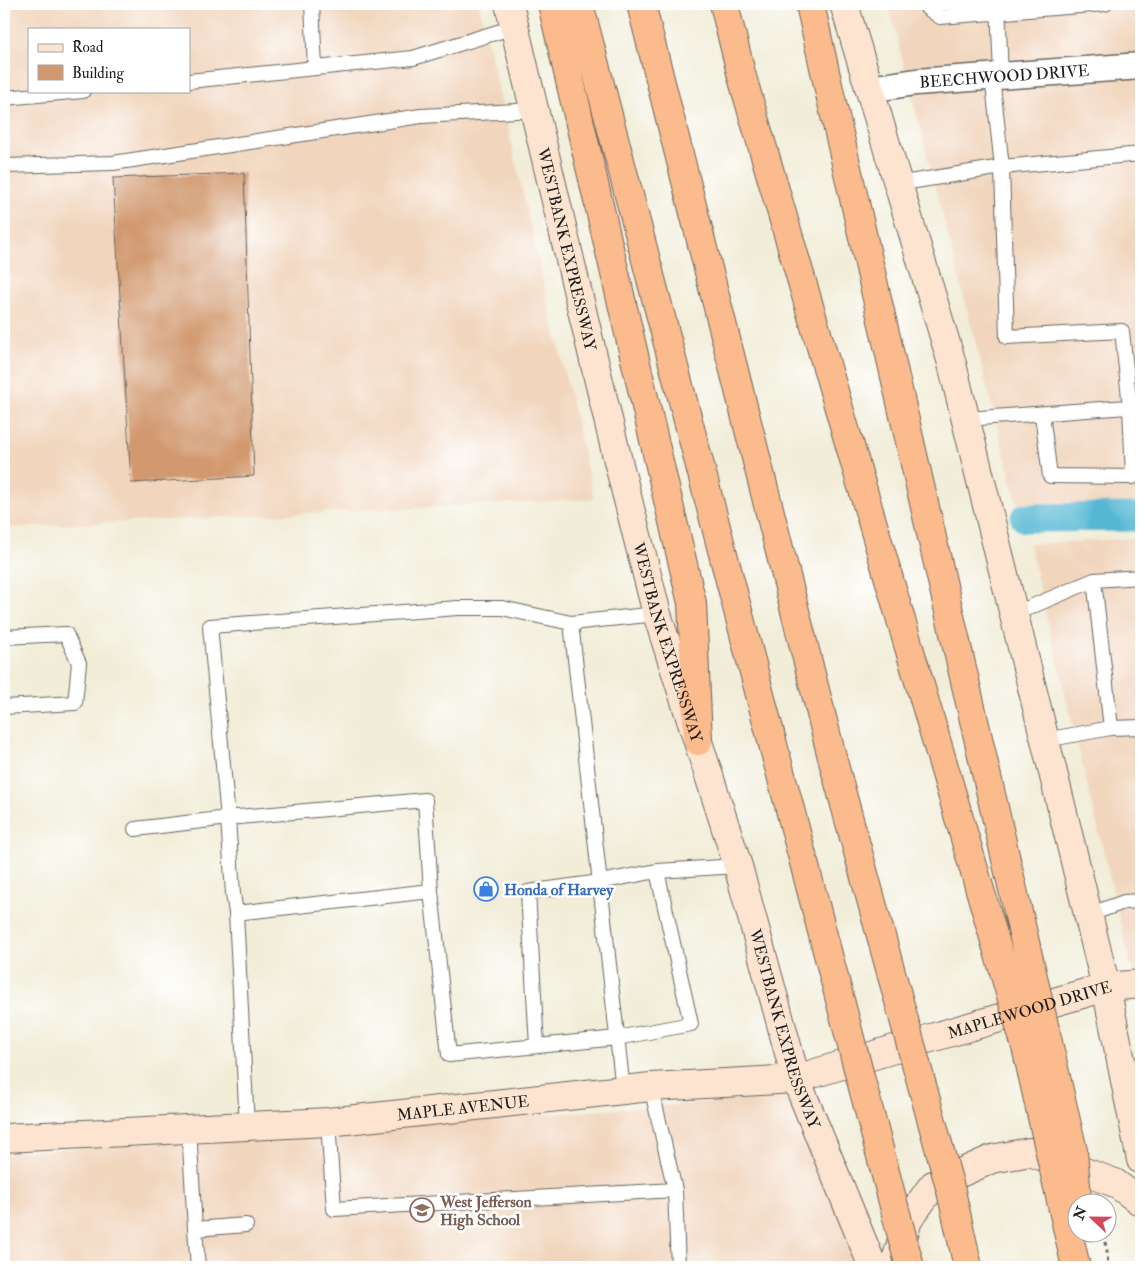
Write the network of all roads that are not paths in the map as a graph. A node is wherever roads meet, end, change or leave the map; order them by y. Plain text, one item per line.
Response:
1 (312, 4) edge
2 (552, 4) edge
3 (579, 4) edge
4 (641, 4) edge
5 (724, 4) edge
6 (810, 4) edge
7 (844, 4) edge
8 (926, 4) edge
9 (1105, 4) edge
10 (999, 8) edge
11 (511, 16) edge
12 (1141, 66) edge
13 (315, 68) junction
14 (997, 76) junction
15 (190, 81) edge
16 (869, 89) junction
17 (72, 92) edge
18 (4, 98) edge
19 (534, 110) junction
20 (1141, 154) edge
21 (4, 166) edge
22 (1002, 167) junction
23 (898, 184) junction
24 (1136, 407) edge
25 (1042, 414) junction
26 (966, 419) junction
27 (1141, 577) edge
28 (1094, 580) junction
29 (657, 614) junction
30 (1014, 614) junction
31 (571, 624) junction
32 (4, 638) edge
33 (4, 707) edge
34 (1141, 727) edge
35 (1111, 728) junction
36 (1045, 740) junction
37 (698, 741) junction
38 (228, 818) junction
39 (135, 829) dead end
40 (738, 866) junction
41 (656, 871) junction
42 (600, 882) junction
43 (431, 891) junction
44 (1141, 901) edge
45 (236, 913) junction
46 (1088, 915) junction
47 (1141, 984) edge
48 (1106, 987) junction
49 (618, 1038) junction
50 (917, 1042) joint
51 (537, 1046) junction
52 (796, 1079) junction
53 (651, 1087) junction
54 (623, 1090) junction
55 (328, 1122) junction
56 (247, 1126) junction
57 (189, 1129) junction
58 (4, 1138) edge
59 (1141, 1160) edge
60 (675, 1190) junction
61 (1077, 1194) edge
62 (1141, 1202) edge
63 (246, 1225) dead end
64 (195, 1229) junction
65 (1080, 1244) edge
66 (198, 1267) edge
67 (678, 1267) edge
68 (872, 1267) edge
69 (894, 1267) edge
70 (910, 1267) edge
71 (968, 1267) edge
72 (1076, 1267) edge
73 (1082, 1267) edge

1 - 13 lane
2 - 37 highway
3 - 70 highway, bridge
4 - 71 highway, bridge
5 - 72 highway, bridge
6 - 61 highway, bridge
7 - 16 main road
8 - 10 lane
9 - 10 lane
10 - 14 lane
11 - 13 lane
11 - 19 main road, WESTBANK EXPRESSWAY
12 - 14 street, BEECHWOOD DRIVE
13 - 15 lane
14 - 16 street, BEECHWOOD DRIVE
14 - 22 lane
16 - 23 main road
17 - 18 lane
19 - 21 lane
19 - 29 main road, WESTBANK EXPRESSWAY
20 - 22 lane
22 - 23 lane
22 - 24 lane
23 - 26 main road
24 - 25 lane
24 - 25 lane
25 - 26 lane
26 - 30 main road
27 - 28 lane
28 - 30 lane
28 - 35 lane
29 - 31 lane
29 - 37 main road, WESTBANK EXPRESSWAY
30 - 36 main road
31 - 38 lane
31 - 42 lane
32 - 33 lane
34 - 35 lane
35 - 36 lane
36 - 46 main road
37 - 40 main road, WESTBANK EXPRESSWAY
38 - 39 lane
38 - 43 lane
38 - 45 lane
40 - 41 lane
40 - 52 main road, WESTBANK EXPRESSWAY
41 - 42 lane
41 - 49 lane
42 - 49 lane
42 - 51 lane
43 - 45 lane
43 - 51 lane
44 - 46 lane
45 - 56 lane
46 - 48 main road
47 - 48 main road, MAPLEWOOD DRIVE
48 - 50 main road, MAPLEWOOD DRIVE
48 - 59 main road
49 - 51 lane
49 - 54 lane
50 - 52 main road, MAPLE AVENUE
52 - 53 main road, MAPLE AVENUE
52 - 68 main road, WESTBANK EXPRESSWAY
53 - 54 main road, MAPLE AVENUE
53 - 60 lane
54 - 55 main road, MAPLE AVENUE
55 - 56 main road, MAPLE AVENUE
55 - 60 lane
56 - 57 main road, MAPLE AVENUE
57 - 58 main road, MAPLE AVENUE
57 - 64 lane
60 - 67 lane
62 - 69 main road
63 - 64 lane
64 - 66 lane
65 - 73 highway

